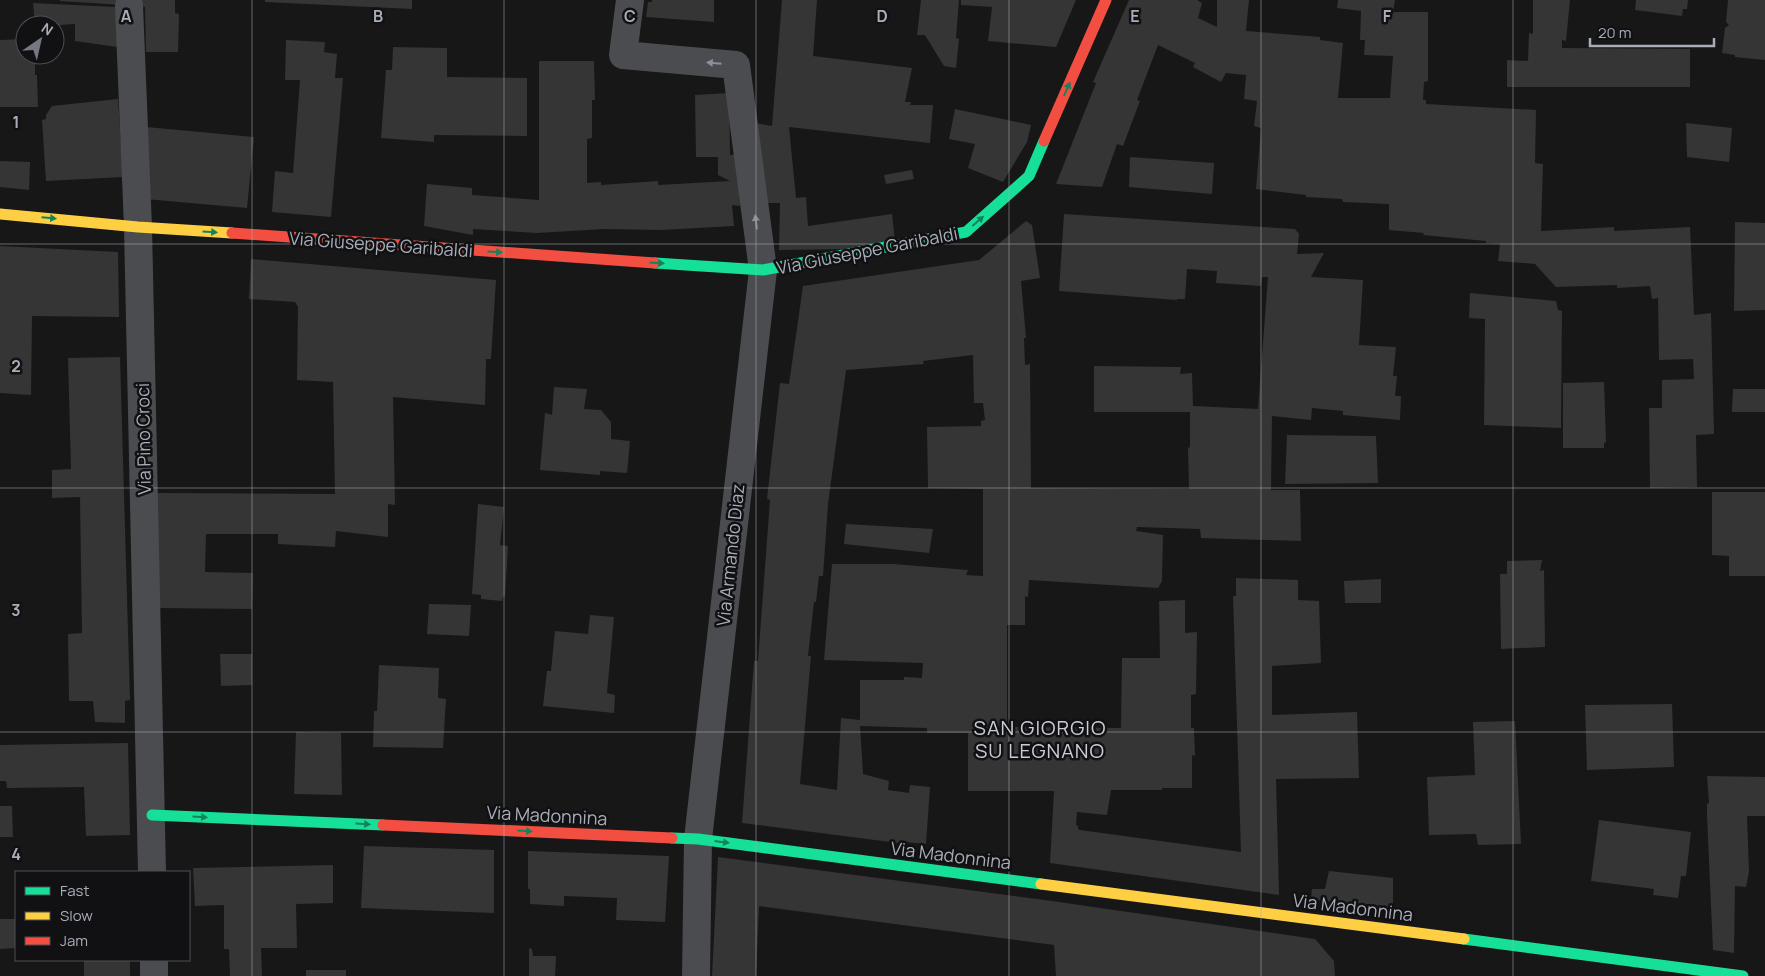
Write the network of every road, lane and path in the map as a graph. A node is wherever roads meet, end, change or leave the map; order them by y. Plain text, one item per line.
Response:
1 (630, 0) edge
2 (1106, 0) edge
3 (129, 6) dead end
4 (0, 214) edge
5 (138, 227) junction
6 (763, 270) junction
7 (152, 815) junction
8 (698, 839) junction
9 (152, 871) edge
10 (154, 961) edge
11 (154, 976) edge
12 (696, 976) edge
13 (1742, 976) edge

6 -> 1 street, Via Giuseppe Garibaldi
6 -> 2 street, Via Giuseppe Garibaldi
3 - 5 street, Via Pino Croci
4 -> 5 street, Via Giuseppe Garibaldi
5 -> 6 street, Via Giuseppe Garibaldi
5 - 7 street, Via Pino Croci
6 - 8 street, Via Armando Diaz
7 -> 8 street, Via Madonnina
7 - 9 street, Via Pino Croci
8 - 12 street, Via Armando Diaz
8 -> 13 street, Via Madonnina
10 - 11 street

